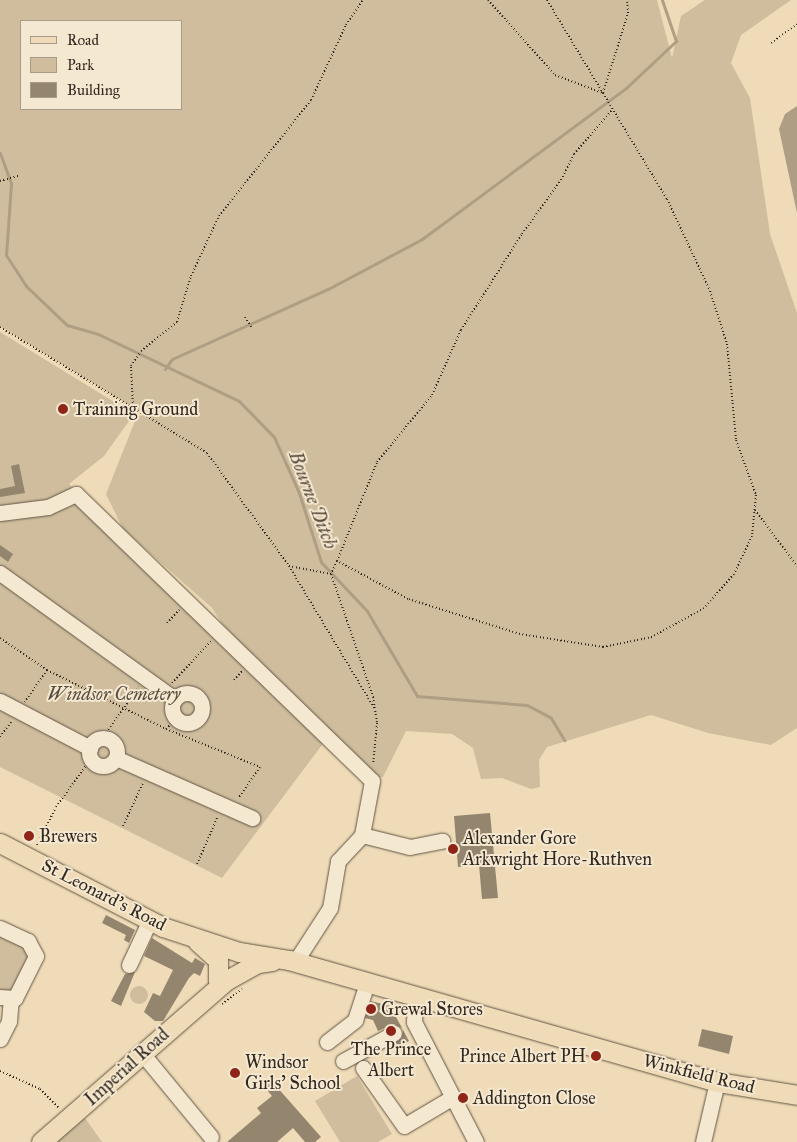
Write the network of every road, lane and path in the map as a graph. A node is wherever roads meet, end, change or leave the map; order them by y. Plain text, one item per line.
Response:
1 (363, 0) edge
2 (488, 0) edge
3 (547, 0) edge
4 (627, 0) edge
5 (797, 24) edge
6 (771, 43) dead end
7 (603, 93) junction
8 (613, 110) junction
9 (18, 176) dead end
10 (0, 181) edge
11 (246, 317) dead end
12 (0, 327) edge
13 (251, 327) dead end
14 (133, 407) junction
15 (754, 508) junction
16 (0, 513) edge
17 (337, 561) junction
18 (288, 566) junction
19 (797, 566) edge
20 (0, 573) edge
21 (331, 574) junction
22 (186, 602) junction
23 (167, 623) dead end
24 (218, 634) junction
25 (0, 638) edge
26 (47, 670) junction
27 (145, 678) junction
28 (167, 694) junction
29 (0, 702) edge
30 (124, 708) junction
31 (375, 709) junction
32 (18, 712) junction
33 (177, 718) junction
34 (166, 729) junction
35 (0, 737) edge
36 (102, 738) junction
37 (90, 754) junction
38 (116, 758) junction
39 (148, 772) junction
40 (372, 781) junction
41 (227, 807) junction
42 (252, 818) dead end
43 (123, 826) dead end
44 (362, 835) junction
45 (442, 841) dead end
46 (0, 843) edge
47 (30, 858) junction
48 (197, 864) dead end
49 (150, 920) junction
50 (0, 928) edge
51 (187, 934) junction
52 (248, 950) junction
53 (292, 961) junction
54 (129, 965) dead end
55 (367, 982) junction
56 (219, 984) junction
57 (415, 995) junction
58 (5, 998) edge
59 (404, 1030) junction
60 (0, 1039) edge
61 (327, 1042) dead end
62 (603, 1048) joint
63 (141, 1052) junction
64 (343, 1061) dead end
65 (363, 1068) dead end
66 (0, 1071) edge
67 (718, 1082) junction
68 (797, 1095) edge
69 (453, 1097) junction
70 (62, 1111) dead end
71 (211, 1137) dead end
72 (41, 1142) edge
73 (476, 1142) edge
74 (703, 1142) edge

1 - 14 path
2 - 7 path
3 - 7 path
4 - 7 path
5 - 6 path
7 - 8 path
8 - 15 path
8 - 17 path
9 - 10 path
11 - 13 path
12 - 14 path
14 - 18 path
15 - 17 path
15 - 19 path
16 - 22 street
17 - 21 path
18 - 21 path
18 - 31 path
20 - 27 street
21 - 31 path
22 - 23 path
22 - 24 street
24 - 28 path
24 - 40 street
25 - 26 path
26 - 30 path
26 - 32 path
27 - 28 street
27 - 30 path
28 - 33 street
28 - 33 street
29 - 32 street
30 - 34 path
30 - 36 path
31 - 40 path
32 - 35 path
32 - 37 street
33 - 34 path
34 - 41 path
36 - 37 street
36 - 38 street
37 - 38 street
37 - 47 path
38 - 39 street
39 - 41 street
39 - 43 path
40 - 44 street
41 - 42 street
41 - 48 path
44 - 45 street
44 - 53 street
46 - 47 main road, St Leonard's Road
47 - 49 main road, St Leonard's Road
49 - 51 main road, St Leonard's Road
49 - 54 street
50 - 58 street
51 - 52 main road, St Leonard's Road
51 - 56 main road
52 - 53 main road, St Leonard's Road
52 - 56 main road, Imperial Road
53 - 55 main road, St Leonard's Road
53 - 56 main road, Imperial Road
55 - 57 main road, St Leonard's Road
55 - 61 street
56 - 63 main road, Imperial Road
57 - 59 street
57 - 62 main road, St Leonard's Road
58 - 60 street
59 - 64 street
59 - 69 street
62 - 67 main road, Winkfield Road
63 - 71 street
63 - 72 main road, Imperial Road
65 - 69 street
66 - 70 path
67 - 68 main road, Winkfield Road
67 - 74 street
69 - 73 street

